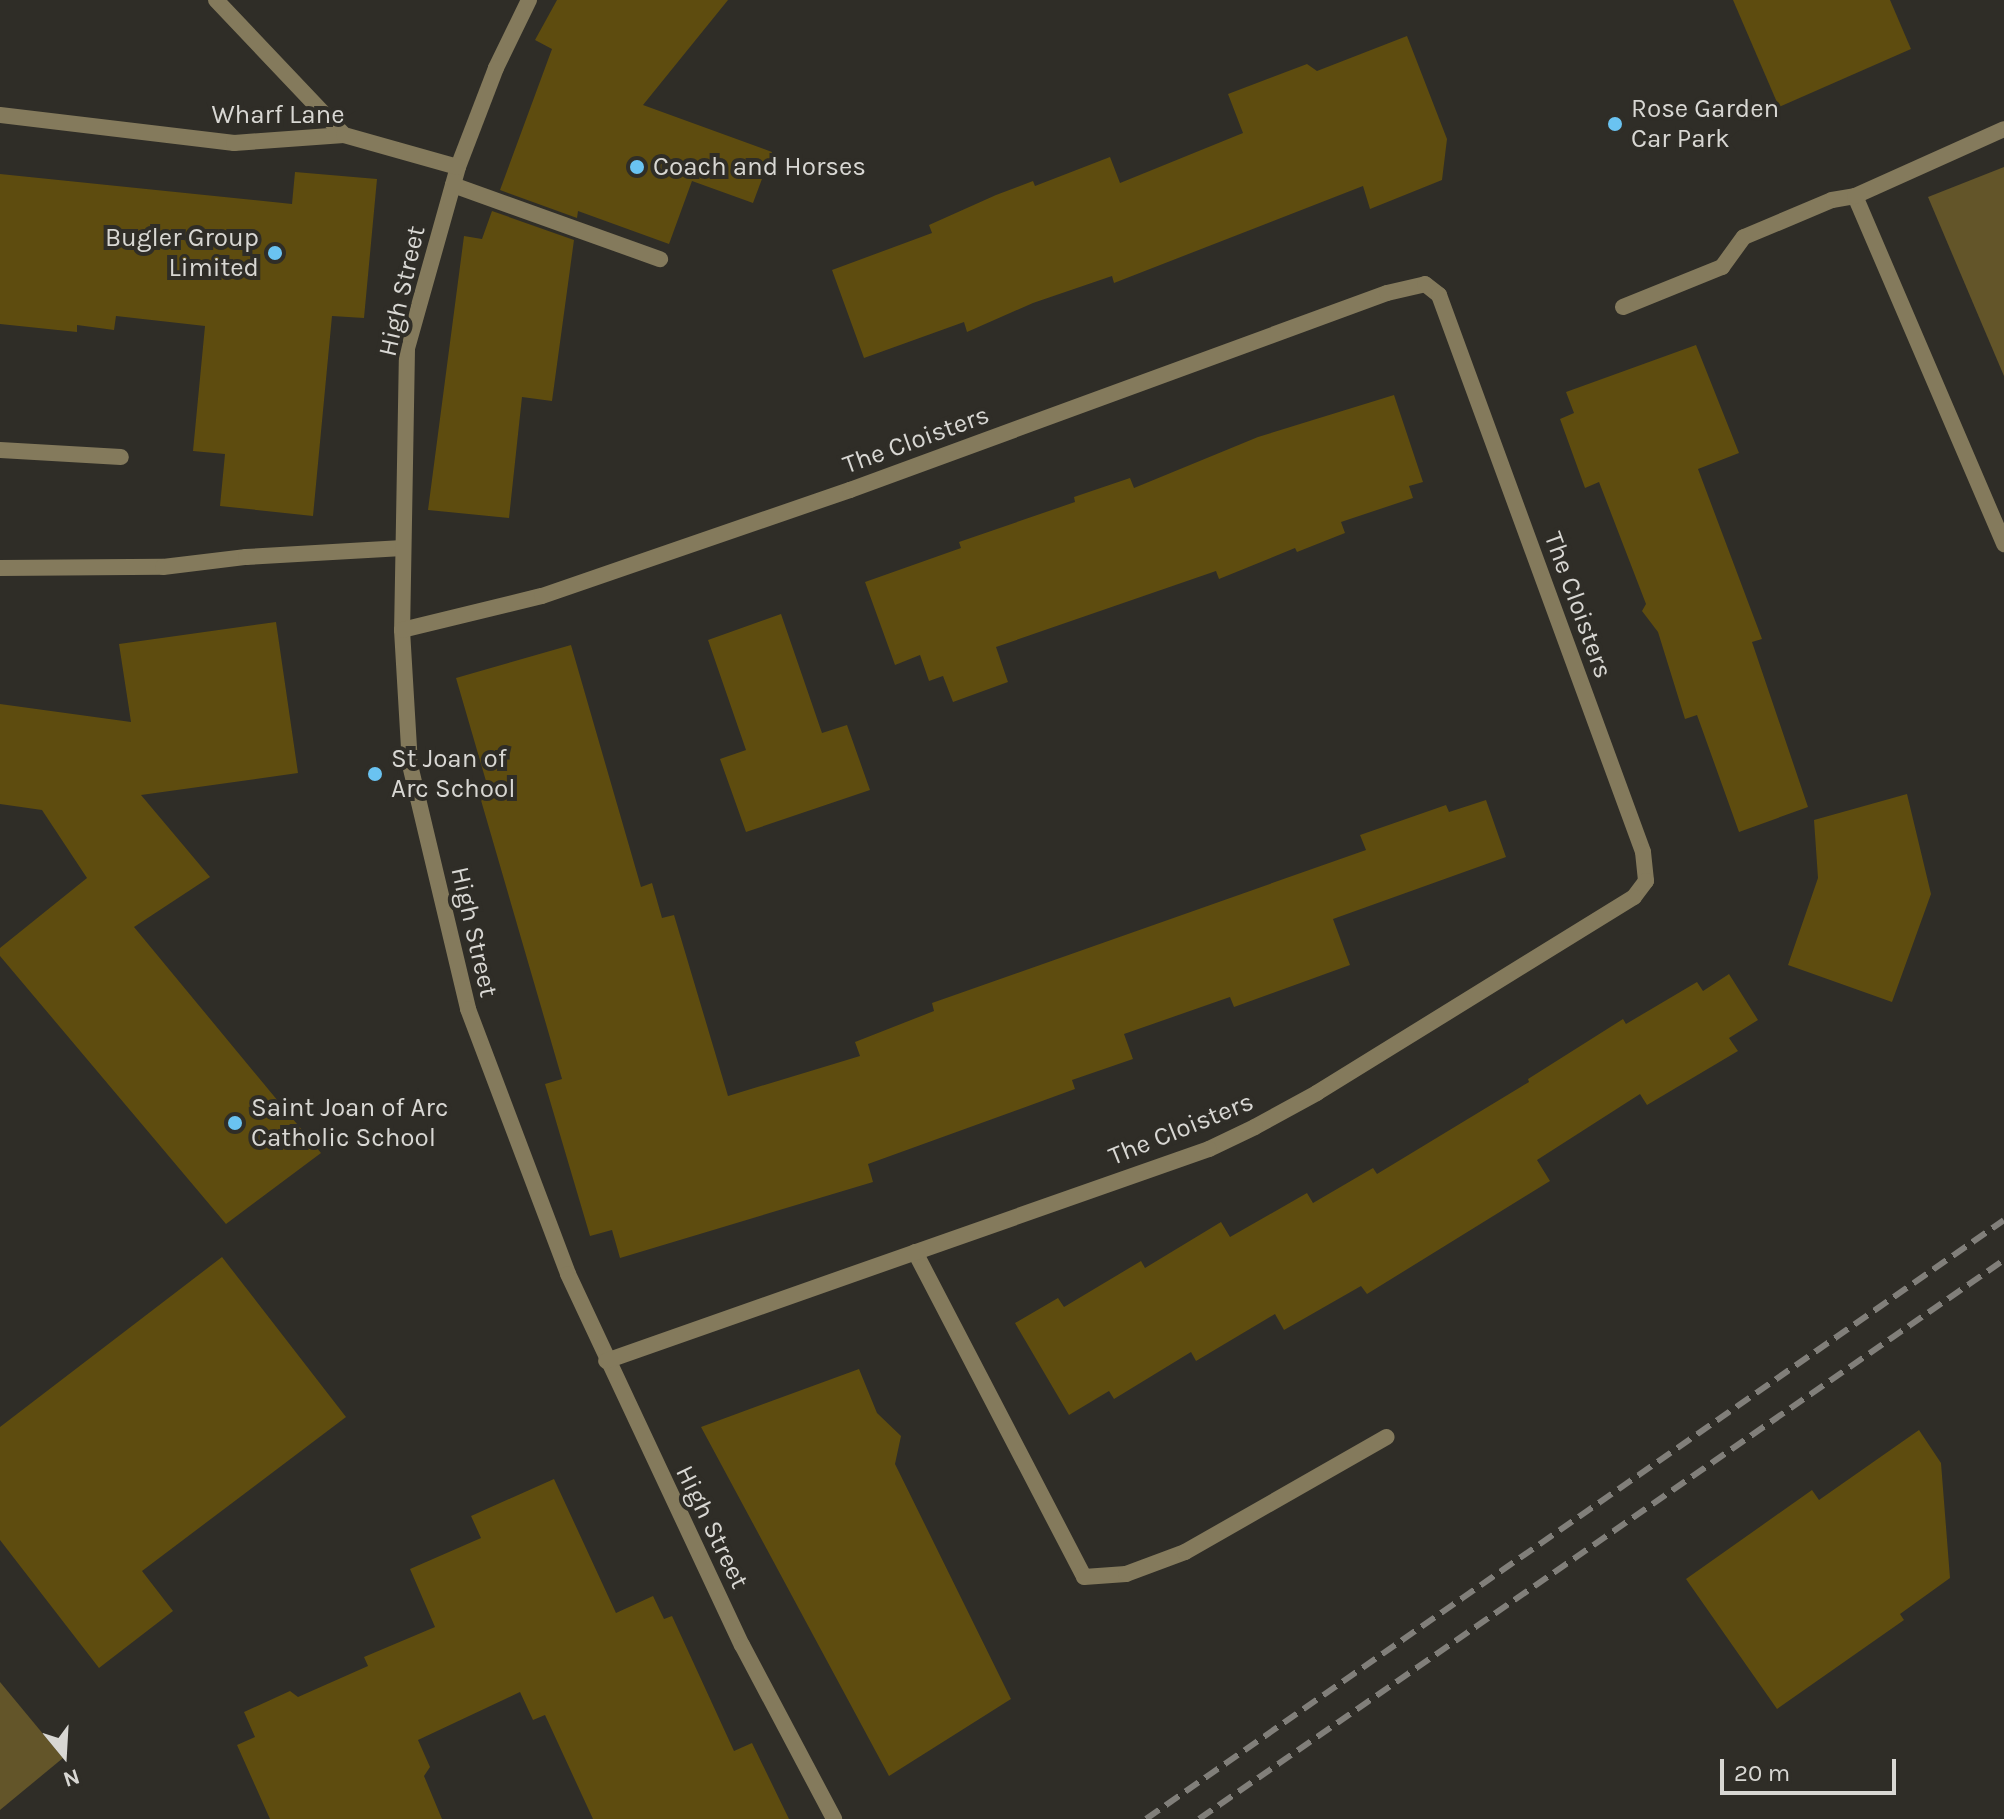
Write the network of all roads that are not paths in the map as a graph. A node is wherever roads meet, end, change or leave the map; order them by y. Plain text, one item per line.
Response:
1 (216, 0) edge
2 (529, 0) edge
3 (0, 115) edge
4 (2004, 129) edge
5 (344, 135) junction
6 (458, 167) junction
7 (453, 185) junction
8 (1855, 196) junction
9 (660, 259) dead end
10 (1623, 307) dead end
11 (0, 450) edge
12 (121, 457) dead end
13 (2004, 544) edge
14 (403, 548) junction
15 (0, 568) edge
16 (402, 630) junction
17 (915, 1252) junction
18 (606, 1361) junction
19 (1387, 1437) dead end
20 (834, 1819) edge

1 - 5 street
2 - 6 street, High Street
3 - 5 street, Wharf Lane
4 - 8 street
5 - 6 street, Wharf Lane
6 - 7 street, High Street
7 - 9 street
7 - 14 street, High Street
8 - 10 street
8 - 13 street
11 - 12 street
14 - 15 street
14 - 16 street, High Street
16 - 17 street, The Cloisters
16 - 18 street, High Street
17 - 18 street, The Cloisters
17 - 19 street
18 - 20 street, High Street

